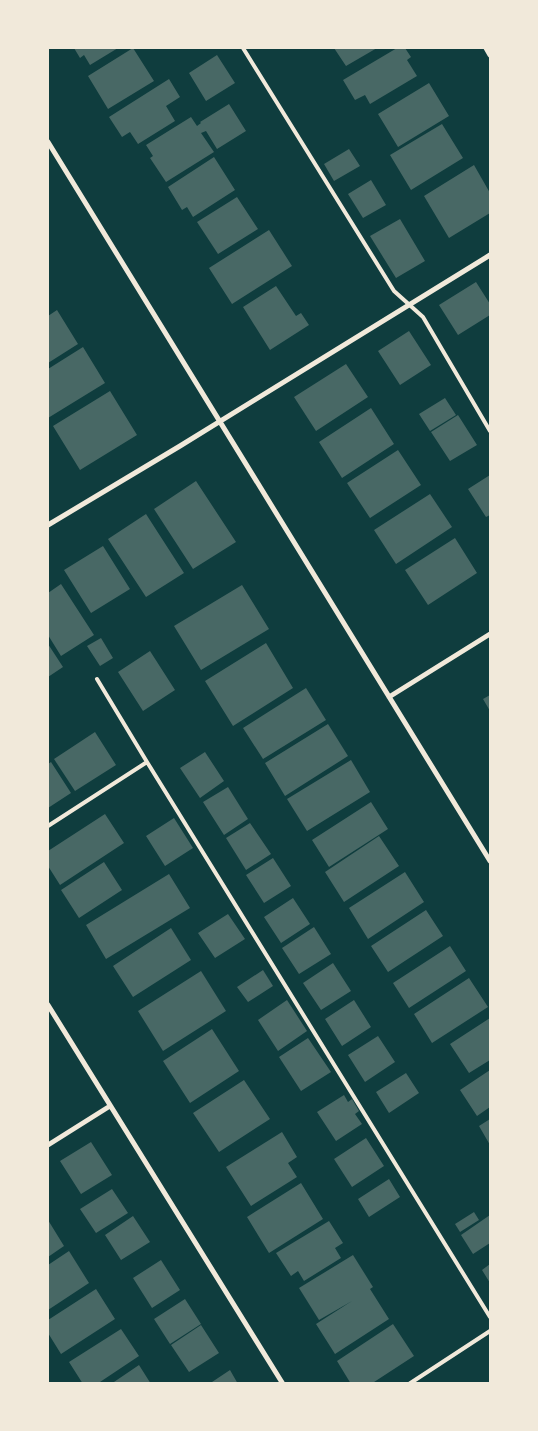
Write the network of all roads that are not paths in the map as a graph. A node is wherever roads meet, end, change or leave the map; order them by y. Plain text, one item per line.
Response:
1 (243, 48) edge
2 (486, 48) edge
3 (490, 55) edge
4 (48, 142) edge
5 (490, 254) edge
6 (409, 305) junction
7 (220, 421) junction
8 (490, 431) edge
9 (48, 525) edge
10 (490, 634) edge
11 (97, 679) dead end
12 (389, 697) junction
13 (147, 762) junction
14 (48, 826) edge
15 (490, 861) edge
16 (48, 1005) edge
17 (110, 1106) junction
18 (48, 1145) edge
19 (490, 1317) edge
20 (490, 1331) edge
21 (283, 1384) edge
22 (409, 1384) edge

1 - 6 lane
2 - 3 street
4 - 7 street
5 - 6 street
6 - 7 street
6 - 8 lane
7 - 9 street
7 - 12 street
10 - 12 street
11 - 13 lane
12 - 15 street
13 - 14 lane
13 - 19 lane
16 - 17 street
17 - 18 street
17 - 21 street
20 - 22 lane

